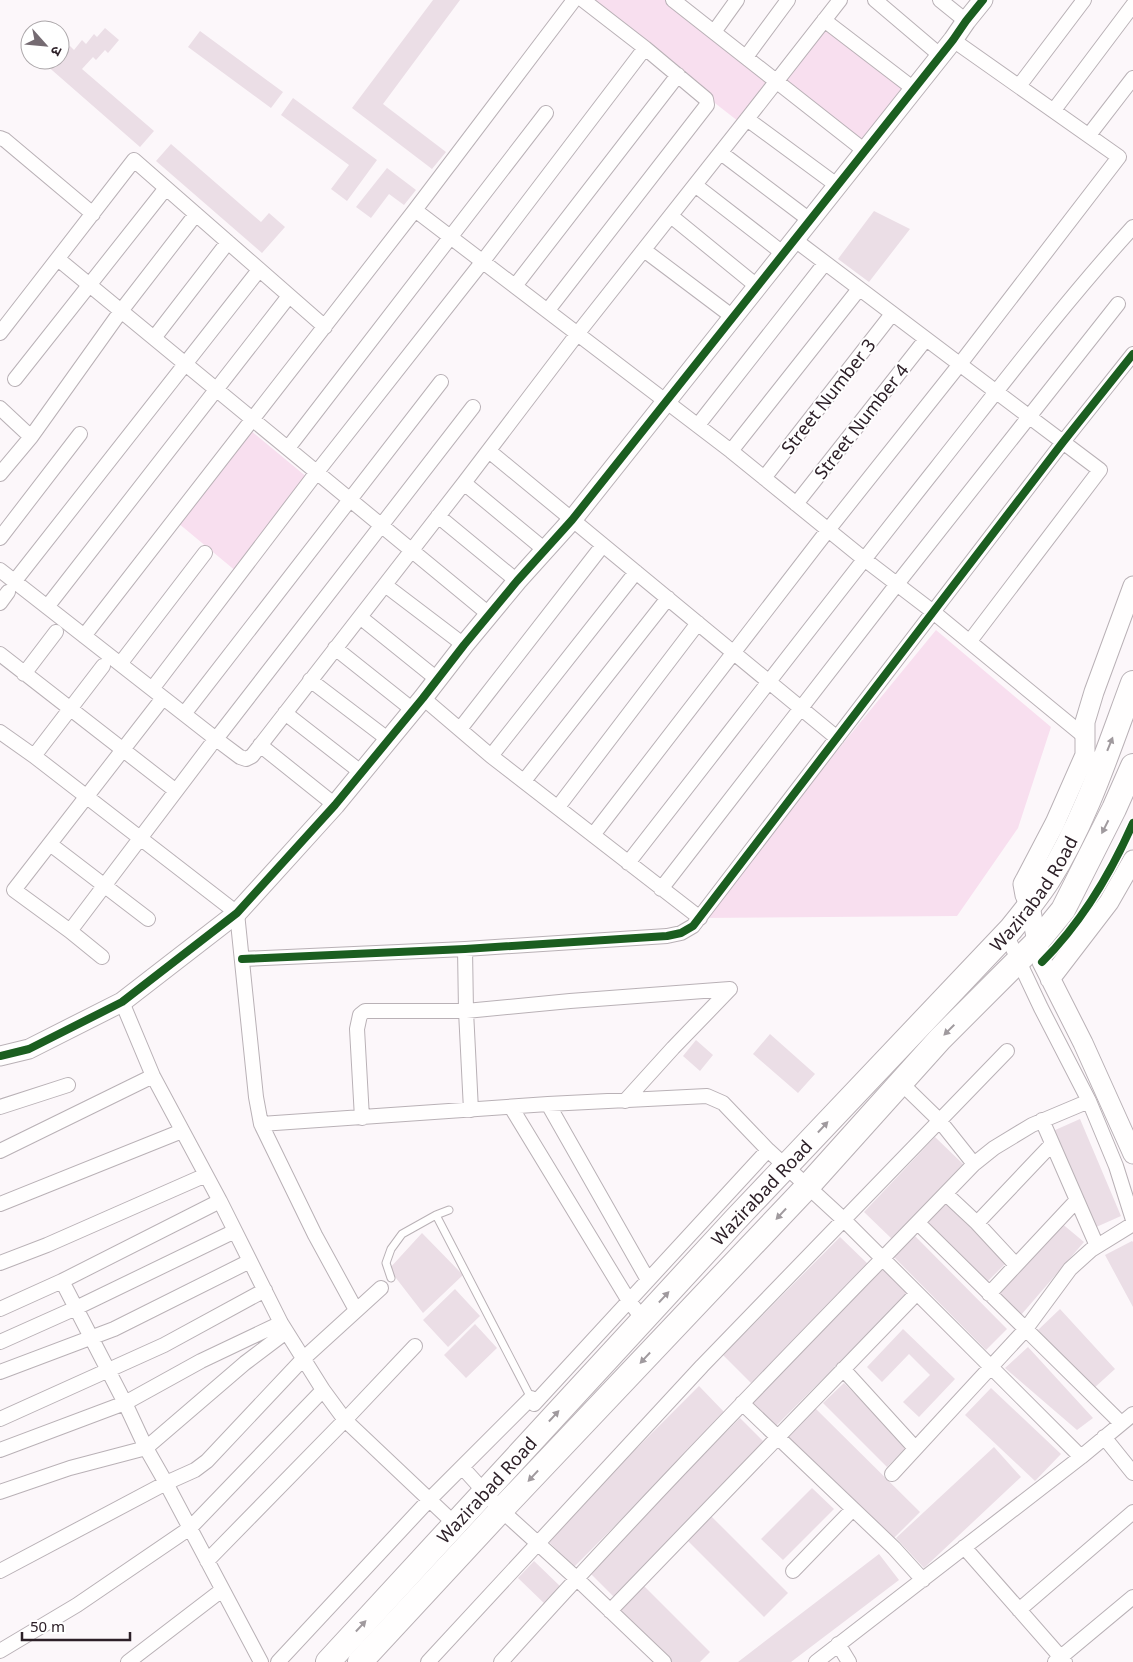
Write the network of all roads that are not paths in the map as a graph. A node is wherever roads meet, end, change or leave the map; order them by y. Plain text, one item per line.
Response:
1 (574, 0) edge
2 (583, 0) edge
3 (737, 0) edge
4 (788, 0) edge
5 (840, 0) edge
6 (875, 0) edge
7 (940, 0) edge
8 (983, 0) edge
9 (1084, 0) edge
10 (677, 1) edge
11 (1133, 5) edge
12 (824, 20) junction
13 (966, 21) junction
14 (714, 32) junction
15 (953, 40) junction
16 (645, 48) junction
17 (941, 56) junction
18 (746, 57) junction
19 (678, 75) junction
20 (1133, 78) edge
21 (777, 82) junction
22 (1019, 86) junction
23 (914, 90) junction
24 (1054, 110) junction
25 (546, 113) dead end
26 (748, 120) junction
27 (1089, 135) junction
28 (0, 138) edge
29 (866, 151) junction
30 (721, 153) junction
31 (695, 185) junction
32 (838, 186) junction
33 (166, 188) junction
34 (415, 210) junction
35 (93, 214) junction
36 (196, 214) junction
37 (670, 216) junction
38 (810, 221) junction
39 (1133, 227) edge
40 (450, 236) junction
41 (228, 242) junction
42 (790, 247) junction
43 (644, 250) junction
44 (58, 259) junction
45 (483, 261) junction
46 (826, 263) junction
47 (259, 270) junction
48 (91, 285) junction
49 (515, 286) junction
50 (758, 287) junction
51 (859, 289) junction
52 (289, 296) junction
53 (1118, 304) dead end
54 (0, 309) edge
55 (548, 310) junction
56 (121, 311) junction
57 (892, 314) junction
58 (11, 318) junction
59 (733, 318) junction
60 (325, 327) junction
61 (0, 333) edge
62 (578, 333) junction
63 (154, 338) junction
64 (926, 339) junction
65 (1133, 354) edge
66 (185, 364) junction
67 (960, 364) junction
68 (15, 379) dead end
69 (441, 382) dead end
70 (217, 390) junction
71 (996, 392) junction
72 (667, 400) junction
73 (473, 407) dead end
74 (0, 408) edge
75 (1029, 417) junction
76 (253, 419) junction
77 (698, 425) junction
78 (80, 434) dead end
79 (31, 437) junction
80 (1062, 442) junction
81 (288, 448) junction
82 (488, 451) junction
83 (731, 451) junction
84 (317, 472) junction
85 (0, 474) edge
86 (764, 478) junction
87 (464, 484) junction
88 (350, 499) junction
89 (796, 504) junction
90 (438, 516) junction
91 (572, 520) junction
92 (382, 525) junction
93 (828, 530) junction
94 (0, 538) edge
95 (602, 545) junction
96 (412, 550) junction
97 (545, 550) junction
98 (206, 553) dead end
99 (864, 559) junction
100 (0, 570) edge
101 (636, 572) junction
102 (517, 581) junction
103 (897, 584) junction
104 (385, 585) junction
105 (1133, 586) edge
106 (8, 592) edge
107 (668, 598) junction
108 (47, 608) junction
109 (932, 612) junction
110 (490, 615) junction
111 (360, 617) junction
112 (698, 623) junction
113 (56, 632) dead end
114 (84, 636) junction
115 (970, 641) junction
116 (464, 645) junction
117 (336, 648) junction
118 (734, 653) junction
119 (0, 654) edge
120 (120, 664) junction
121 (103, 666) dead end
122 (24, 674) junction
123 (438, 679) junction
124 (310, 680) junction
125 (769, 681) junction
126 (1133, 683) edge
127 (152, 689) junction
128 (163, 698) junction
129 (418, 704) junction
130 (802, 708) junction
131 (70, 709) junction
132 (285, 713) junction
133 (184, 714) junction
134 (460, 728) junction
135 (0, 732) edge
136 (837, 738) junction
137 (388, 740) junction
138 (213, 743) junction
139 (260, 745) junction
140 (123, 750) junction
141 (34, 756) junction
142 (491, 756) junction
143 (1090, 762) junction
144 (1133, 766) edge
145 (362, 774) junction
146 (524, 782) junction
147 (176, 791) junction
148 (86, 796) junction
149 (1119, 799) junction
150 (336, 805) junction
151 (558, 807) junction
152 (593, 835) junction
153 (140, 838) junction
154 (50, 844) junction
155 (1133, 860) edge
156 (628, 863) junction
157 (103, 885) junction
158 (661, 889) junction
159 (1030, 906) junction
160 (237, 913) junction
161 (700, 918) junction
162 (148, 919) dead end
163 (70, 931) junction
164 (1006, 934) junction
165 (1037, 942) junction
166 (465, 949) junction
167 (102, 957) dead end
168 (242, 959) junction
169 (1019, 960) junction
170 (1050, 979) junction
171 (122, 1002) junction
172 (466, 1010) junction
173 (1007, 1051) dead end
174 (0, 1056) edge
175 (154, 1076) junction
176 (901, 1083) junction
177 (68, 1085) dead end
178 (625, 1101) junction
179 (1089, 1101) junction
180 (548, 1104) junction
181 (0, 1107) edge
182 (512, 1107) junction
183 (471, 1110) junction
184 (362, 1118) junction
185 (939, 1120) junction
186 (1042, 1120) junction
187 (260, 1124) junction
188 (182, 1131) junction
189 (1052, 1144) junction
190 (768, 1150) junction
191 (0, 1151) edge
192 (1133, 1154) edge
193 (974, 1164) junction
194 (785, 1166) junction
195 (206, 1175) junction
196 (806, 1187) junction
197 (946, 1194) junction
198 (1077, 1200) junction
199 (220, 1201) junction
200 (0, 1204) edge
201 (449, 1210) dead end
202 (436, 1215) junction
203 (843, 1219) junction
204 (918, 1222) junction
205 (1133, 1222) edge
206 (977, 1223) junction
207 (235, 1232) junction
208 (1097, 1246) junction
209 (883, 1259) junction
210 (250, 1261) junction
211 (0, 1263) edge
212 (1016, 1265) junction
213 (648, 1280) junction
214 (62, 1281) junction
215 (386, 1283) joint
216 (265, 1290) junction
217 (917, 1293) junction
218 (989, 1294) junction
219 (76, 1308) junction
220 (0, 1309) edge
221 (356, 1310) junction
222 (636, 1310) junction
223 (284, 1328) junction
224 (1025, 1330) junction
225 (92, 1339) junction
226 (0, 1342) edge
227 (415, 1346) dead end
228 (303, 1359) junction
229 (990, 1366) junction
230 (843, 1368) junction
231 (108, 1370) junction
232 (0, 1372) edge
233 (323, 1390) junction
234 (531, 1398) junction
235 (742, 1402) junction
236 (125, 1403) junction
237 (1133, 1414) edge
238 (0, 1419) edge
239 (345, 1420) junction
240 (1121, 1424) junction
241 (778, 1436) junction
242 (1104, 1437) junction
243 (146, 1448) junction
244 (915, 1448) junction
245 (0, 1450) edge
246 (1081, 1457) junction
247 (462, 1467) junction
248 (1133, 1473) edge
249 (892, 1474) dead end
250 (166, 1483) junction
251 (485, 1491) junction
252 (0, 1492) edge
253 (429, 1500) junction
254 (853, 1509) junction
255 (501, 1510) junction
256 (1133, 1512) edge
257 (455, 1524) junction
258 (190, 1528) junction
259 (538, 1543) junction
260 (964, 1547) junction
261 (207, 1561) junction
262 (0, 1571) edge
263 (793, 1571) dead end
264 (576, 1578) junction
265 (923, 1580) junction
266 (222, 1590) junction
267 (1133, 1597) edge
268 (610, 1610) junction
269 (1020, 1610) junction
270 (838, 1644) junction
271 (0, 1651) edge
272 (1060, 1660) edge
273 (128, 1662) edge
274 (260, 1662) edge
275 (278, 1662) edge
276 (328, 1662) edge
277 (360, 1662) edge
278 (428, 1662) edge
279 (501, 1662) edge
280 (664, 1662) edge
281 (816, 1662) edge
282 (849, 1662) edge

1 - 34 street
2 - 16 street
3 - 14 street
4 - 18 street
5 - 12 street
6 - 17 street
7 - 13 street
8 - 13 street
9 - 22 street
10 - 14 street
11 - 24 street
12 - 21 street
12 - 23 street
13 - 15 street
14 - 18 street
15 - 17 street
15 - 22 street
16 - 19 street
16 - 45 street
17 - 23 street
18 - 21 street
19 - 49 street
19 - 55 street
20 - 27 street
21 - 26 street
21 - 29 street
22 - 24 street
23 - 29 street
24 - 27 street
25 - 40 street
26 - 30 street
26 - 32 street
27 - 67 street
28 - 35 street
29 - 32 street
30 - 31 street
30 - 38 street
31 - 37 street
31 - 42 street
32 - 38 street
33 - 35 street
33 - 36 street
33 - 48 street
34 - 40 street
34 - 60 street
35 - 44 street
36 - 41 street
36 - 56 street
37 - 43 street
37 - 50 street
38 - 42 street
39 - 71 street
40 - 45 street
40 - 81 street
41 - 47 street
41 - 63 street
42 - 46 street
42 - 50 street
43 - 59 street
43 - 62 street
44 - 48 street
44 - 58 street
45 - 49 street
45 - 84 street
46 - 51 street
46 - 77 street
47 - 52 street
47 - 66 street
48 - 56 street
48 - 68 street
49 - 55 street
50 - 59 street
51 - 57 street
51 - 83 street
52 - 60 street
52 - 70 street
53 - 75 street
54 - 58 street
55 - 62 street
56 - 63 street
56 - 79 street
57 - 64 street
57 - 86 street, Street Number 3
58 - 61 street
59 - 72 street
60 - 76 street
62 - 72 street
62 - 82 street
63 - 66 street
64 - 67 street
64 - 89 street, Street Number 4
65 - 80 street
66 - 70 street
66 - 106 street
67 - 71 street
67 - 93 street
69 - 88 street
70 - 76 street
70 - 108 street
71 - 75 street
71 - 99 street
72 - 77 street
72 - 91 street
73 - 92 street
74 - 79 street
75 - 80 street
75 - 103 street
76 - 81 street
76 - 114 street
77 - 83 street
78 - 94 street
79 - 85 street
80 - 109 street
80 - 115 street
81 - 84 street
82 - 87 street
82 - 91 street
83 - 86 street
84 - 88 street
84 - 127 street
86 - 89 street
87 - 90 street
87 - 97 street
88 - 92 street
88 - 133 street
89 - 93 street
90 - 96 street
90 - 102 street
91 - 95 street
91 - 97 street
92 - 96 street
92 - 138 street
93 - 99 street
93 - 118 street
95 - 101 street
95 - 134 street
96 - 104 street
96 - 110 street
97 - 102 street
98 - 120 street
99 - 103 street
99 - 125 street
100 - 106 street
101 - 107 street
101 - 142 street
102 - 110 street
103 - 109 street
103 - 130 street
104 - 111 street
104 - 116 street
105 - 143 street
106 - 108 street
107 - 112 street
107 - 146 street
108 - 114 street
109 - 115 street
109 - 136 street
110 - 116 street
111 - 117 street
111 - 123 street
112 - 118 street
112 - 151 street
113 - 122 street
114 - 120 street
115 - 143 street
116 - 123 street
117 - 124 street
117 - 129 street
118 - 125 street
118 - 152 street
119 - 122 street
120 - 127 street
121 - 131 street
122 - 131 street
123 - 129 street
124 - 132 street
124 - 137 street
125 - 130 street
125 - 156 street
143 -> 126 highway, Wazirabad Road
127 - 128 street
128 - 133 street
128 - 140 street
129 - 134 street
129 - 137 street
130 - 136 street
130 - 158 street
131 - 140 street
131 - 141 street
132 - 139 street
132 - 145 street
133 - 138 street
134 - 142 street
135 - 141 street
136 - 161 street
137 - 145 street
138 - 139 street
138 - 147 street
139 - 150 street
140 - 147 street
140 - 148 street
141 - 148 street
142 - 146 street
143 - 149 highway
143 - 159 highway, Wazirabad Road
143 - 159 street
144 - 149 highway, Wazirabad Road
145 - 150 street
146 - 151 street
147 - 153 street
148 - 153 street
148 - 154 street
149 -> 165 highway, Wazirabad Road
150 - 160 street
151 - 152 street
152 - 156 street
153 - 157 street
153 - 160 street
154 - 157 street
154 - 163 street
155 - 170 street
156 - 158 street
157 - 162 street
157 - 163 street
158 - 161 street
159 - 164 highway, Wazirabad Road
159 - 165 street
160 - 168 street
160 - 171 street
161 - 166 street
163 - 167 street
164 - 169 street
194 -> 164 highway, Wazirabad Road
165 - 169 highway, Wazirabad Road
165 - 170 street
166 - 168 street
166 - 172 street
168 - 187 street
169 -> 176 highway, Wazirabad Road
169 - 179 street
170 - 192 street
171 - 174 street
171 - 175 street
172 - 178 street
172 - 183 street
172 - 184 street
173 - 185 street
175 - 188 street
175 - 191 street
176 - 185 street
176 - 196 highway, Wazirabad Road
177 - 181 street
178 - 180 street
178 - 190 street
179 - 186 street
179 - 205 street
180 - 182 street
180 - 213 street
182 - 183 street
182 - 222 street
183 - 184 street
184 - 187 street
185 - 193 street
185 - 203 street
186 - 189 street
186 - 193 street
187 - 221 street
188 - 195 street
188 - 200 street
189 - 198 street
189 - 206 street
190 - 194 street
190 - 213 street
193 - 197 street
194 - 196 street
222 -> 194 highway, Wazirabad Road
195 - 199 street
195 - 211 street
196 - 203 street
196 -> 255 highway, Wazirabad Road
197 - 204 street
197 - 206 street
198 - 208 street
198 - 212 street
199 - 207 street
199 - 214 street
201 - 202 lane
202 - 215 lane
202 - 234 lane
203 - 209 street
203 - 259 street
204 - 209 street
204 - 218 street
205 - 208 street
206 - 212 street
207 - 210 street
207 - 219 street
208 - 224 street
209 - 217 street
209 - 235 street
210 - 216 street
210 - 225 street
212 - 218 street
213 - 222 street
214 - 219 street
214 - 220 street
215 - 221 street
216 - 223 street
216 - 231 street
217 - 229 street
217 - 230 street
218 - 224 street
219 - 225 street
219 - 226 street
221 - 228 street
222 - 234 street
251 -> 222 highway, Wazirabad Road
223 - 228 street
223 - 236 street
223 - 243 street
224 - 229 street
224 - 240 street
225 - 231 street
225 - 232 street
227 - 239 street
228 - 233 street
228 - 250 street
229 - 244 street
229 - 246 street
230 - 241 street
230 - 244 street
231 - 236 street
231 - 238 street
233 - 239 street
233 - 258 street
234 - 247 street
235 - 241 street
235 - 264 street
236 - 243 street
236 - 245 street
237 - 240 street
239 - 253 street
239 - 261 street
240 - 242 street
241 - 254 street
241 - 268 street
242 - 246 street
242 - 248 street
243 - 250 street
243 - 252 street
244 - 249 street
246 - 260 street
247 - 251 street
247 - 253 street
250 - 258 street
250 - 262 street
251 - 255 street
251 - 257 highway, Wazirabad Road
253 - 257 street
253 - 275 street
254 - 263 street
254 - 265 street
255 - 259 street
255 - 277 highway, Wazirabad Road
256 - 269 street
276 -> 257 highway, Wazirabad Road
258 - 261 street
258 - 271 street
259 - 264 street
259 - 278 street
260 - 265 street
260 - 269 street
261 - 266 street
264 - 268 street
264 - 279 street
265 - 270 street
266 - 273 street
266 - 274 street
267 - 272 street
268 - 280 street
269 - 272 street
270 - 281 street
270 - 282 street

